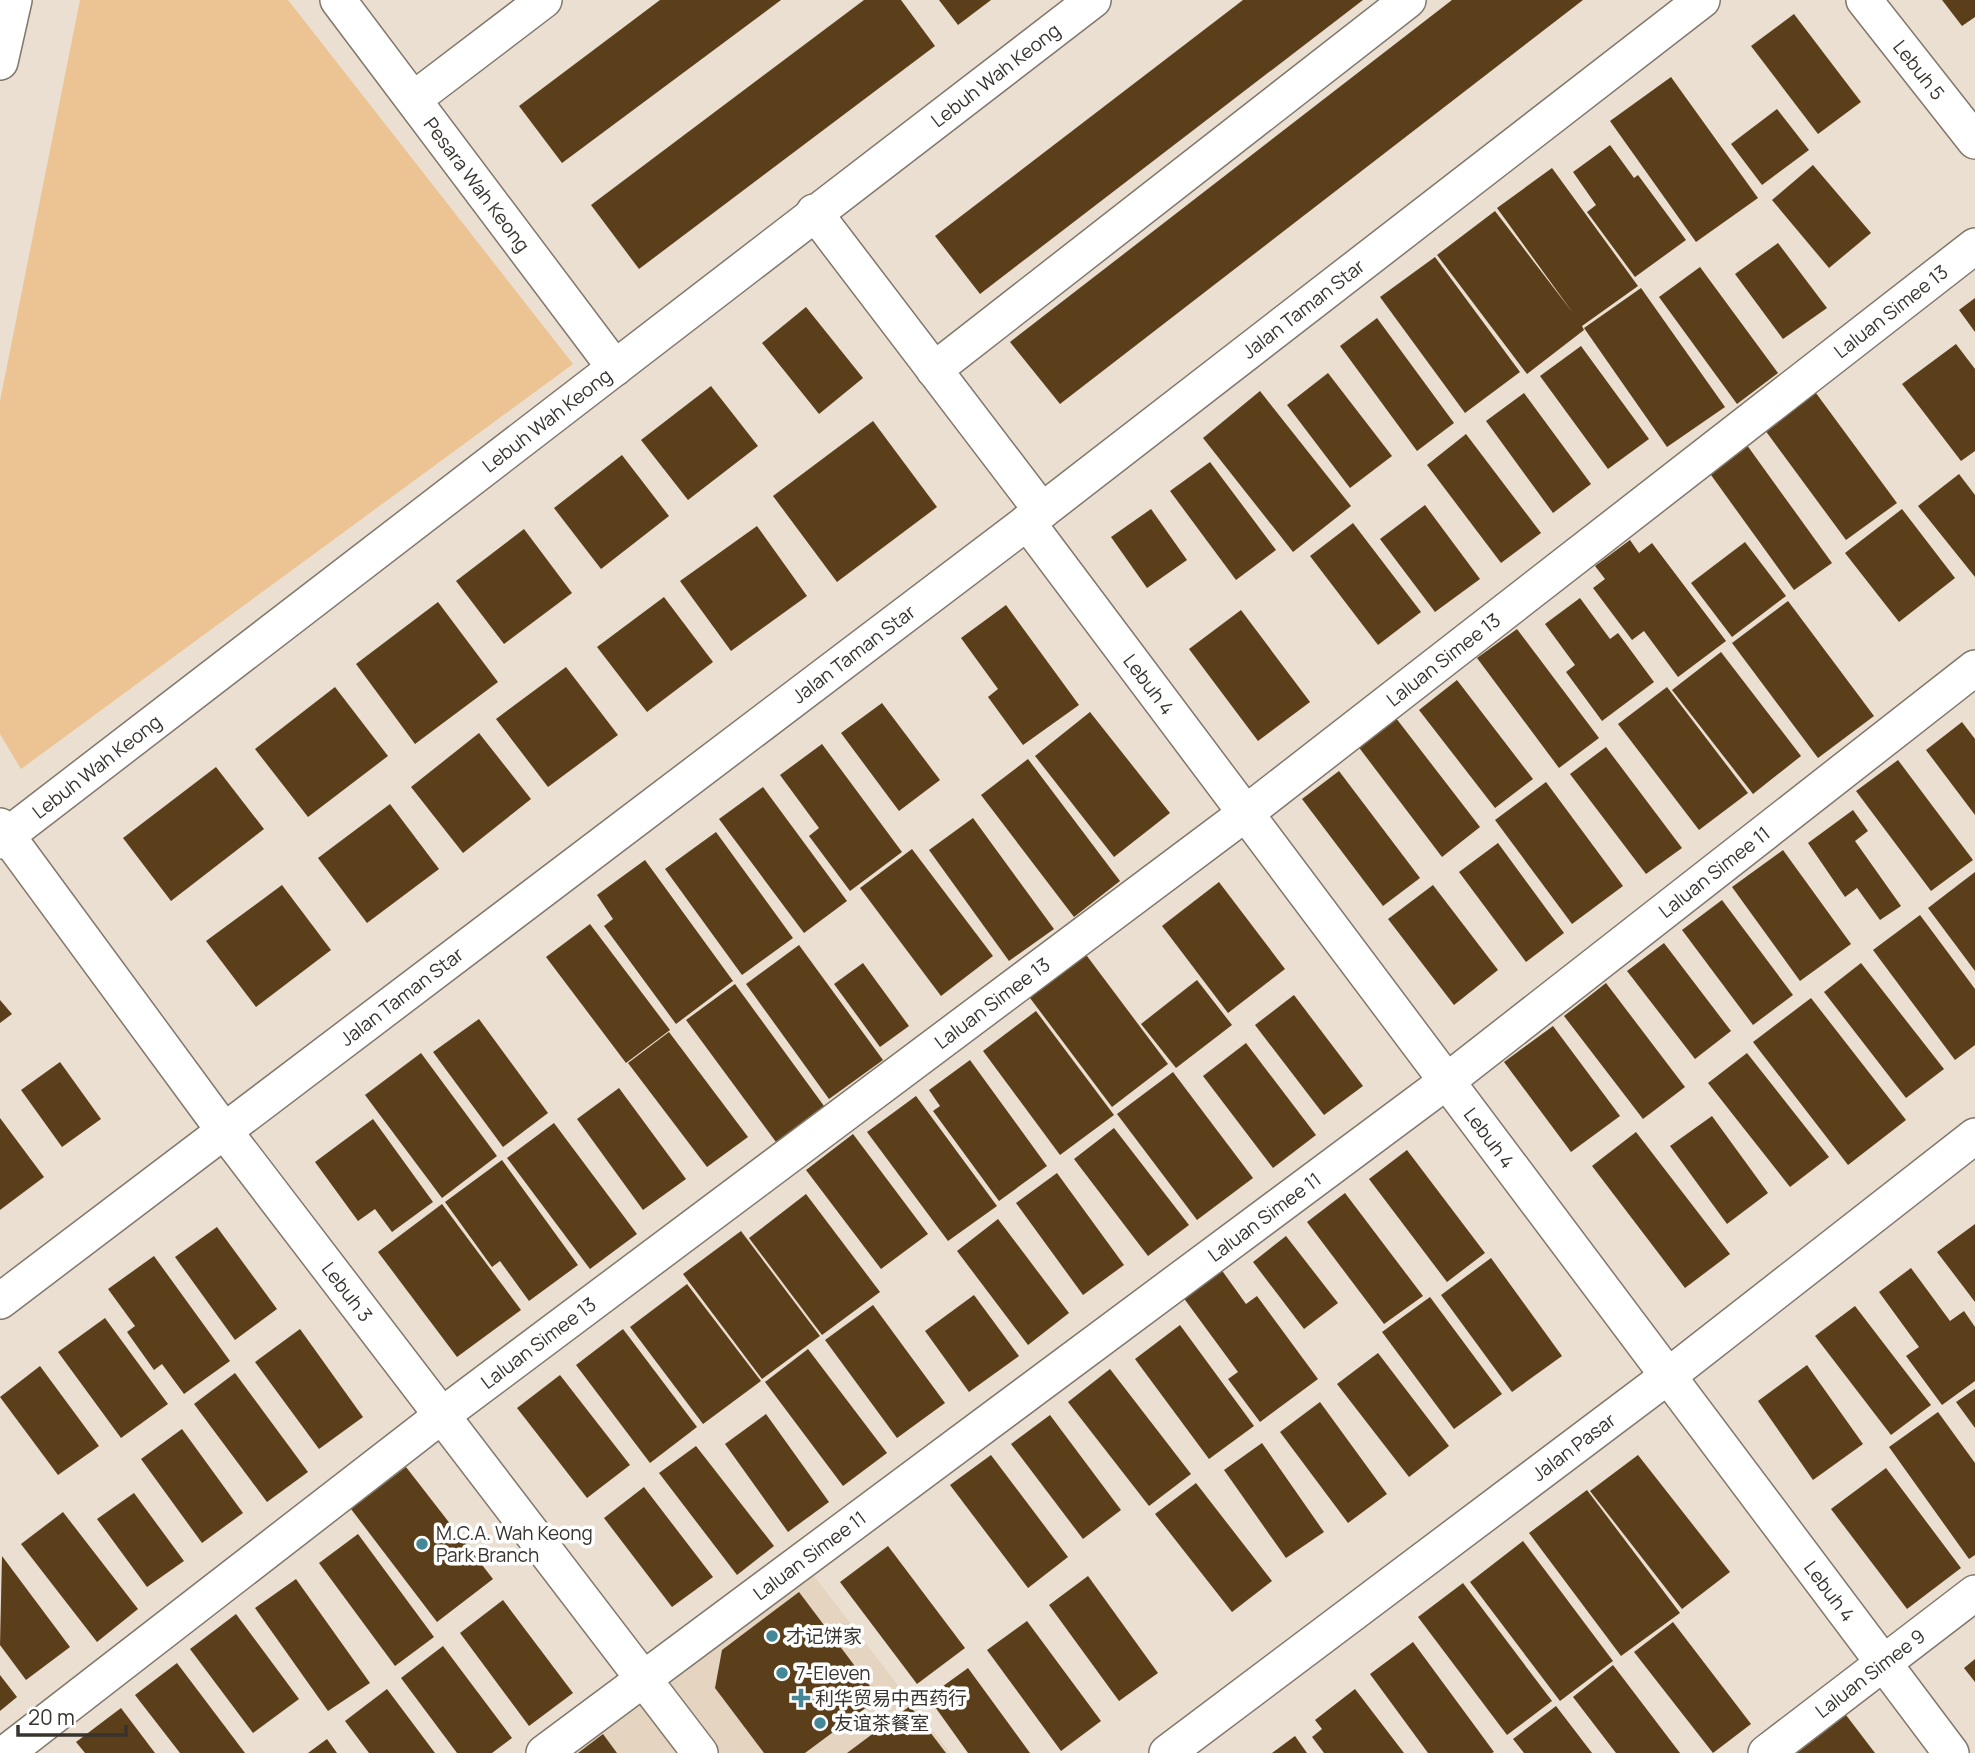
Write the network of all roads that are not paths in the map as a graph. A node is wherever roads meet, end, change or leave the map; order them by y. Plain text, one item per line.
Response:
1 (14, 0) edge
2 (338, 0) edge
3 (1093, 0) edge
4 (1408, 0) edge
5 (1702, 0) edge
6 (1864, 0) edge
7 (533, 3) edge
8 (0, 62) edge
9 (414, 99) junction
10 (1975, 141) edge
11 (814, 212) junction
12 (1975, 247) edge
13 (615, 368) junction
14 (934, 370) junction
15 (1034, 516) junction
16 (1975, 668) edge
17 (1245, 813) junction
18 (2, 834) edge
19 (1447, 1081) junction
20 (225, 1132) junction
21 (1975, 1136) edge
22 (0, 1301) edge
23 (1668, 1376) junction
24 (442, 1416) junction
25 (1975, 1593) edge
26 (1884, 1663) junction
27 (642, 1678) junction
28 (6, 1753) edge
29 (544, 1753) edge
30 (700, 1753) edge
31 (1167, 1753) edge
32 (1766, 1753) edge
33 (1951, 1753) edge

1 - 8 street
2 - 9 street, Pesara Wah Keong
3 - 11 street, Lebuh Wah Keong
4 - 14 street
5 - 15 street, Jalan Taman Star
6 - 10 street, Lebuh 5
7 - 9 street
9 - 13 street, Pesara Wah Keong
11 - 13 street, Lebuh Wah Keong
11 - 14 street, Lebuh 4
12 - 17 street, Laluan Simee 13
13 - 18 street, Lebuh Wah Keong
14 - 15 street, Lebuh 4
15 - 17 street, Lebuh 4
15 - 20 street, Jalan Taman Star
16 - 19 street, Laluan Simee 11
17 - 19 street, Lebuh 4
17 - 24 street, Laluan Simee 13
18 - 20 street, Lebuh 3
19 - 23 street, Lebuh 4
19 - 27 street, Laluan Simee 11
20 - 22 street, Jalan Taman Star
20 - 24 street, Lebuh 3
21 - 23 street, Jalan Pasar
23 - 26 street, Lebuh 4
23 - 31 street, Jalan Pasar
24 - 27 street, Lebuh 3
24 - 28 street, Laluan Simee 13
25 - 26 street, Laluan Simee 9
26 - 32 street, Laluan Simee 9
26 - 33 street, Lebuh 4
27 - 29 street, Laluan Simee 11
27 - 30 street, Lebuh 3

